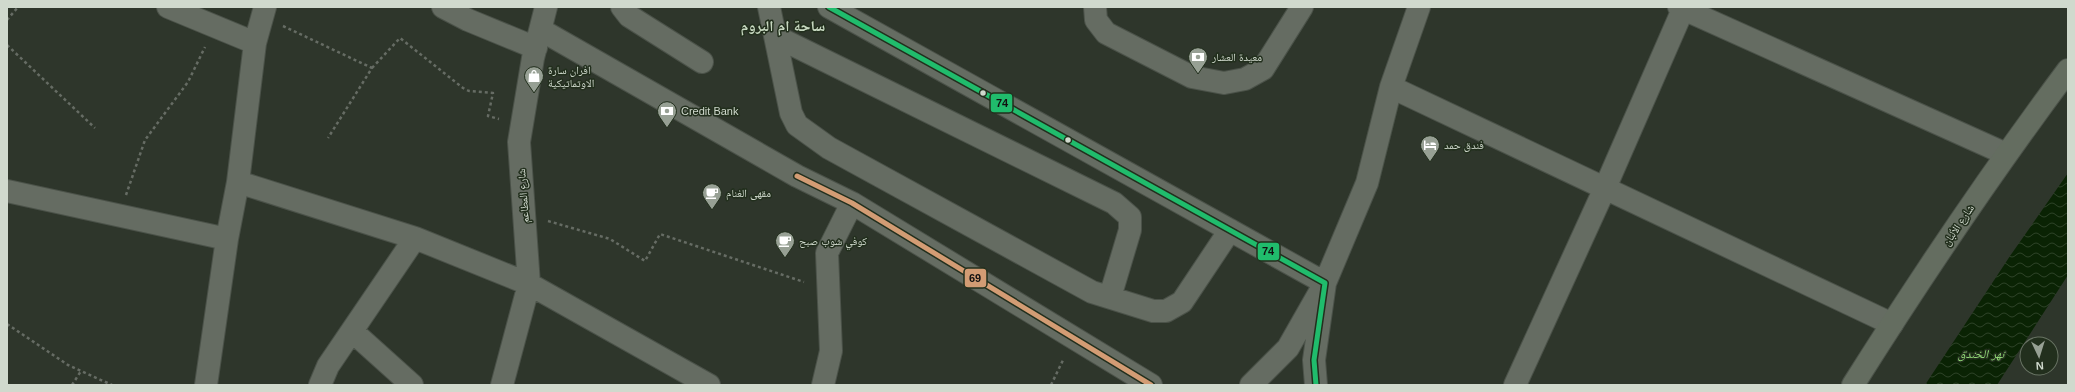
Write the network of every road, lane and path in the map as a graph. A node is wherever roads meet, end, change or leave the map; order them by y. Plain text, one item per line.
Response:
1 (18, 7) edge
2 (168, 7) edge
3 (443, 7) edge
4 (546, 7) edge
5 (622, 7) edge
6 (769, 7) edge
7 (829, 7) edge
8 (1095, 7) edge
9 (1302, 7) edge
10 (1419, 7) edge
11 (1682, 8) edge
12 (264, 12) edge
13 (7, 20) edge
14 (215, 26) junction
15 (775, 36) junction
16 (539, 39) junction
17 (255, 43) junction
18 (7, 44) edge
19 (702, 62) dead end
20 (372, 68) junction
21 (2068, 70) edge
22 (1391, 87) junction
23 (522, 125) junction
24 (95, 128) dead end
25 (328, 138) dead end
26 (2006, 154) junction
27 (238, 182) junction
28 (1605, 188) junction
29 (7, 191) edge
30 (852, 203) junction
31 (524, 214) junction
32 (119, 216) junction
33 (1230, 230) junction
34 (415, 238) junction
35 (227, 239) junction
36 (1325, 283) junction
37 (529, 284) junction
38 (830, 290) junction
39 (1110, 297) junction
40 (7, 324) edge
41 (1892, 324) junction
42 (352, 331) junction
43 (1073, 338) junction
44 (81, 371) junction
45 (72, 385) edge
46 (112, 385) edge
47 (206, 385) edge
48 (320, 385) edge
49 (412, 385) edge
50 (502, 385) edge
51 (709, 385) edge
52 (823, 385) edge
53 (1051, 385) edge
54 (1151, 385) edge
55 (1251, 385) edge
56 (1316, 385) edge
57 (1515, 385) edge
58 (1853, 385) edge

1 - 13 path
2 - 14 street
3 - 16 street
4 - 16 street, شارع المطاعم
5 - 19 street
6 - 15 street
7 - 33 street
8 - 9 street
10 - 22 street
11 - 26 street
11 - 28 street
12 - 17 street
12 - 20 path
14 - 17 street
14 - 32 path
15 - 39 street
15 - 39 street
16 - 23 street, شارع المطاعم
16 - 30 street
17 - 27 street
18 - 24 path
20 - 23 path
20 - 25 path
21 - 26 main road, شارع الألبان
22 - 28 street
22 - 36 street
23 - 31 street, شارع المطاعم
26 - 41 main road, شارع الألبان
27 - 34 street
27 - 35 street
28 - 41 street
28 - 57 street
29 - 32 street
30 - 38 street
30 - 43 street
31 - 37 street, شارع المطاعم
31 - 38 path
32 - 35 street
33 - 36 street
33 - 39 street
34 - 37 street
34 - 42 street
35 - 47 street
36 - 55 street
36 - 56 street
37 - 50 street, شارع المطاعم
37 - 51 street
38 - 52 street
40 - 44 path
41 - 58 main road, شارع الألبان
42 - 48 street
42 - 49 street
43 - 53 path
43 - 54 street
44 - 45 path
44 - 46 path

